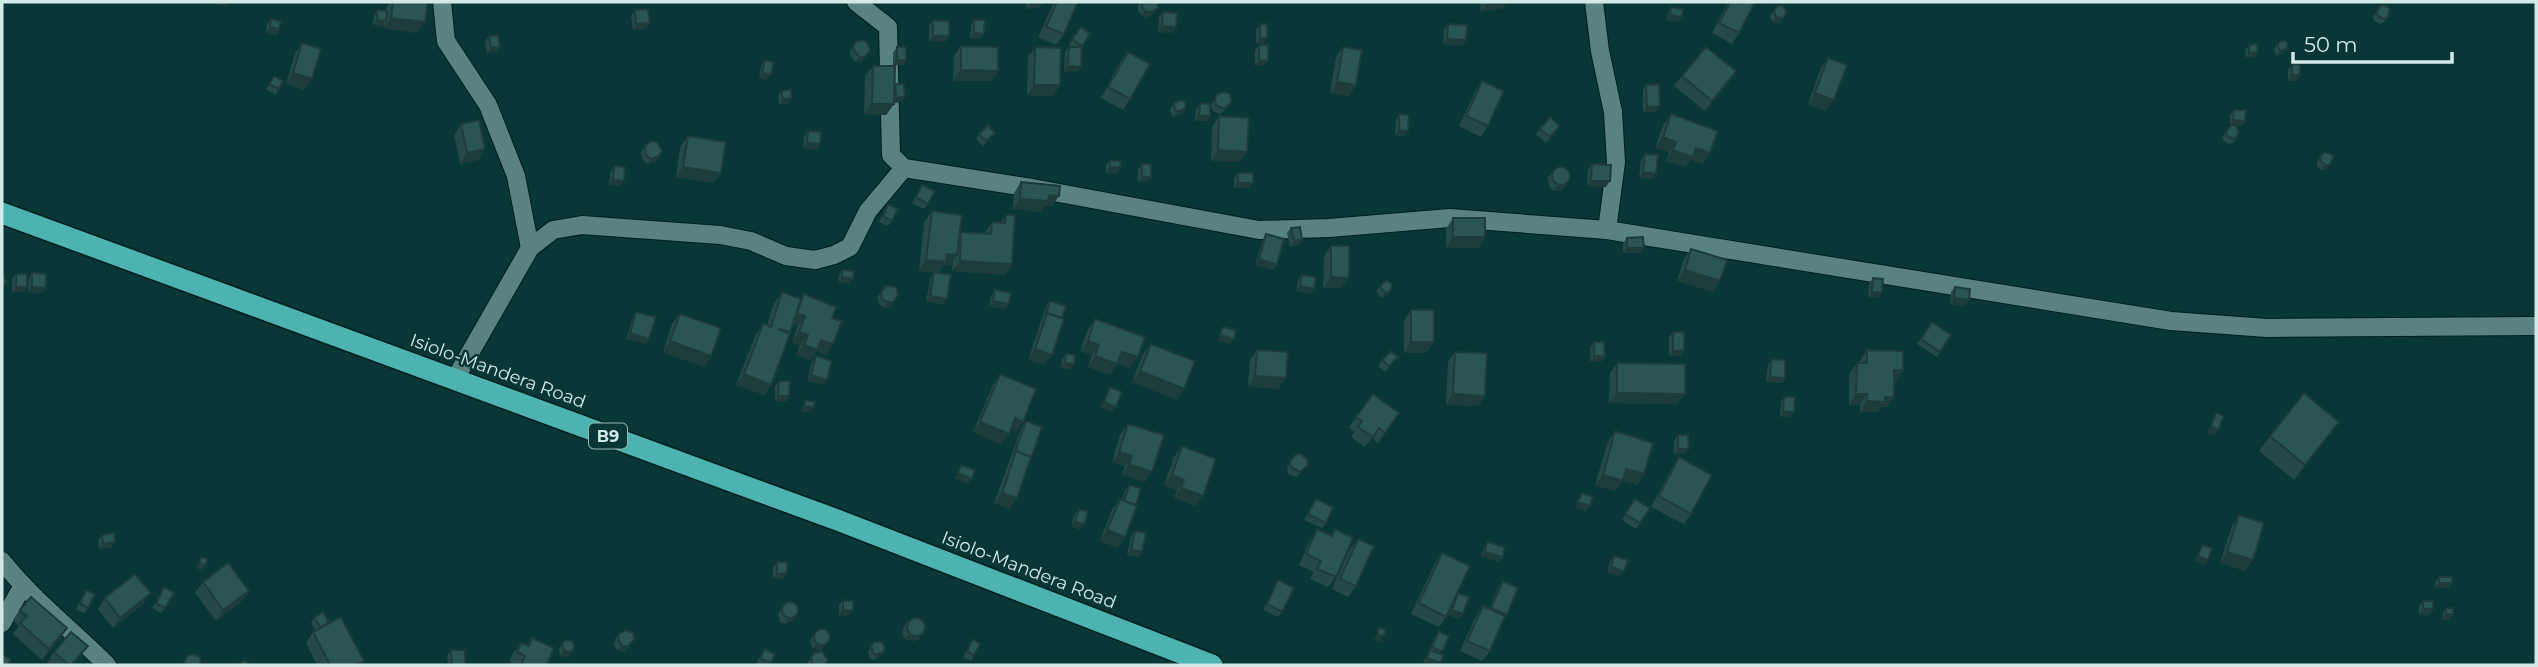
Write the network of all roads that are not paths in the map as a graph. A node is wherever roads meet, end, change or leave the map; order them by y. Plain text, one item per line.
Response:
1 (442, 2) edge
2 (856, 2) edge
3 (1594, 2) edge
4 (904, 168) junction
5 (2, 213) edge
6 (1607, 230) junction
7 (530, 248) junction
8 (2536, 326) edge
9 (455, 379) junction
10 (2, 561) edge
11 (22, 587) junction
12 (2, 623) edge
13 (107, 665) edge
14 (1212, 665) edge

1 - 7 street
2 - 4 street
3 - 6 street
4 - 6 street
4 - 7 street
5 - 9 highway, Isiolo-Mandera Road / B9
6 - 8 street
7 - 9 street
9 - 14 highway, Isiolo-Mandera Road / B9
10 - 11 street
11 - 12 street
11 - 13 street

